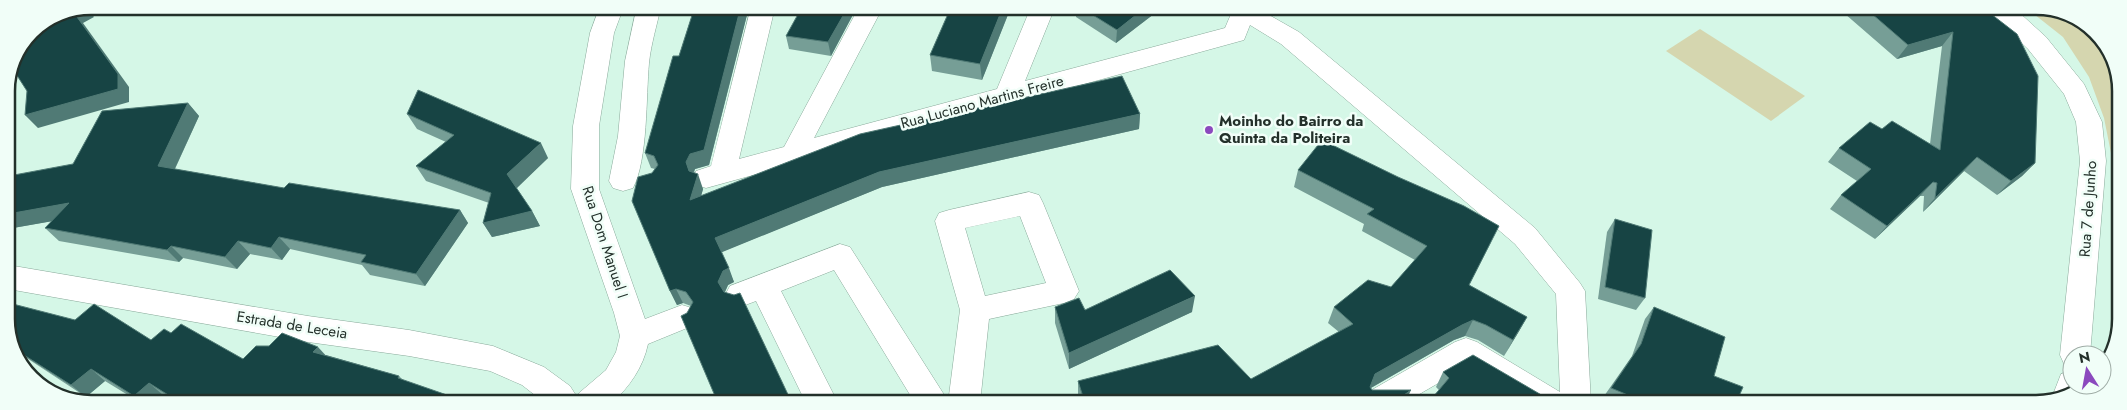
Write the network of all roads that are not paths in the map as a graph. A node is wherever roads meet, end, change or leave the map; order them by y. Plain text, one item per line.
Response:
1 (609, 15) edge
2 (647, 15) edge
3 (760, 15) edge
4 (867, 15) edge
5 (1040, 15) edge
6 (1240, 15) edge
7 (1251, 15) edge
8 (2007, 15) edge
9 (1007, 94) junction
10 (793, 154) junction
11 (585, 189) junction
12 (15, 278) edge
13 (975, 310) junction
14 (682, 317) edge
15 (635, 336) junction
16 (2077, 345) edge
17 (558, 395) edge
18 (599, 395) edge
19 (817, 395) edge
20 (927, 395) edge
21 (965, 395) edge
22 (1391, 395) edge
23 (1538, 395) edge
24 (1576, 395) edge

1 - 11 street, Rua Dom Manuel I
2 - 11 street
3 - 10 street, Rua Luciano Martins Freire
4 - 10 street
5 - 9 street
6 - 9 street, Rua Luciano Martins Freire
7 - 24 street
8 - 16 street, Rua 7 de Junho
9 - 10 street, Rua Luciano Martins Freire
11 - 15 street, Rua Dom Manuel I
12 - 17 street, Estrada de Leceia
13 - 13 street
13 - 21 street
14 - 15 street
15 - 18 street
19 - 20 street
22 - 23 street

